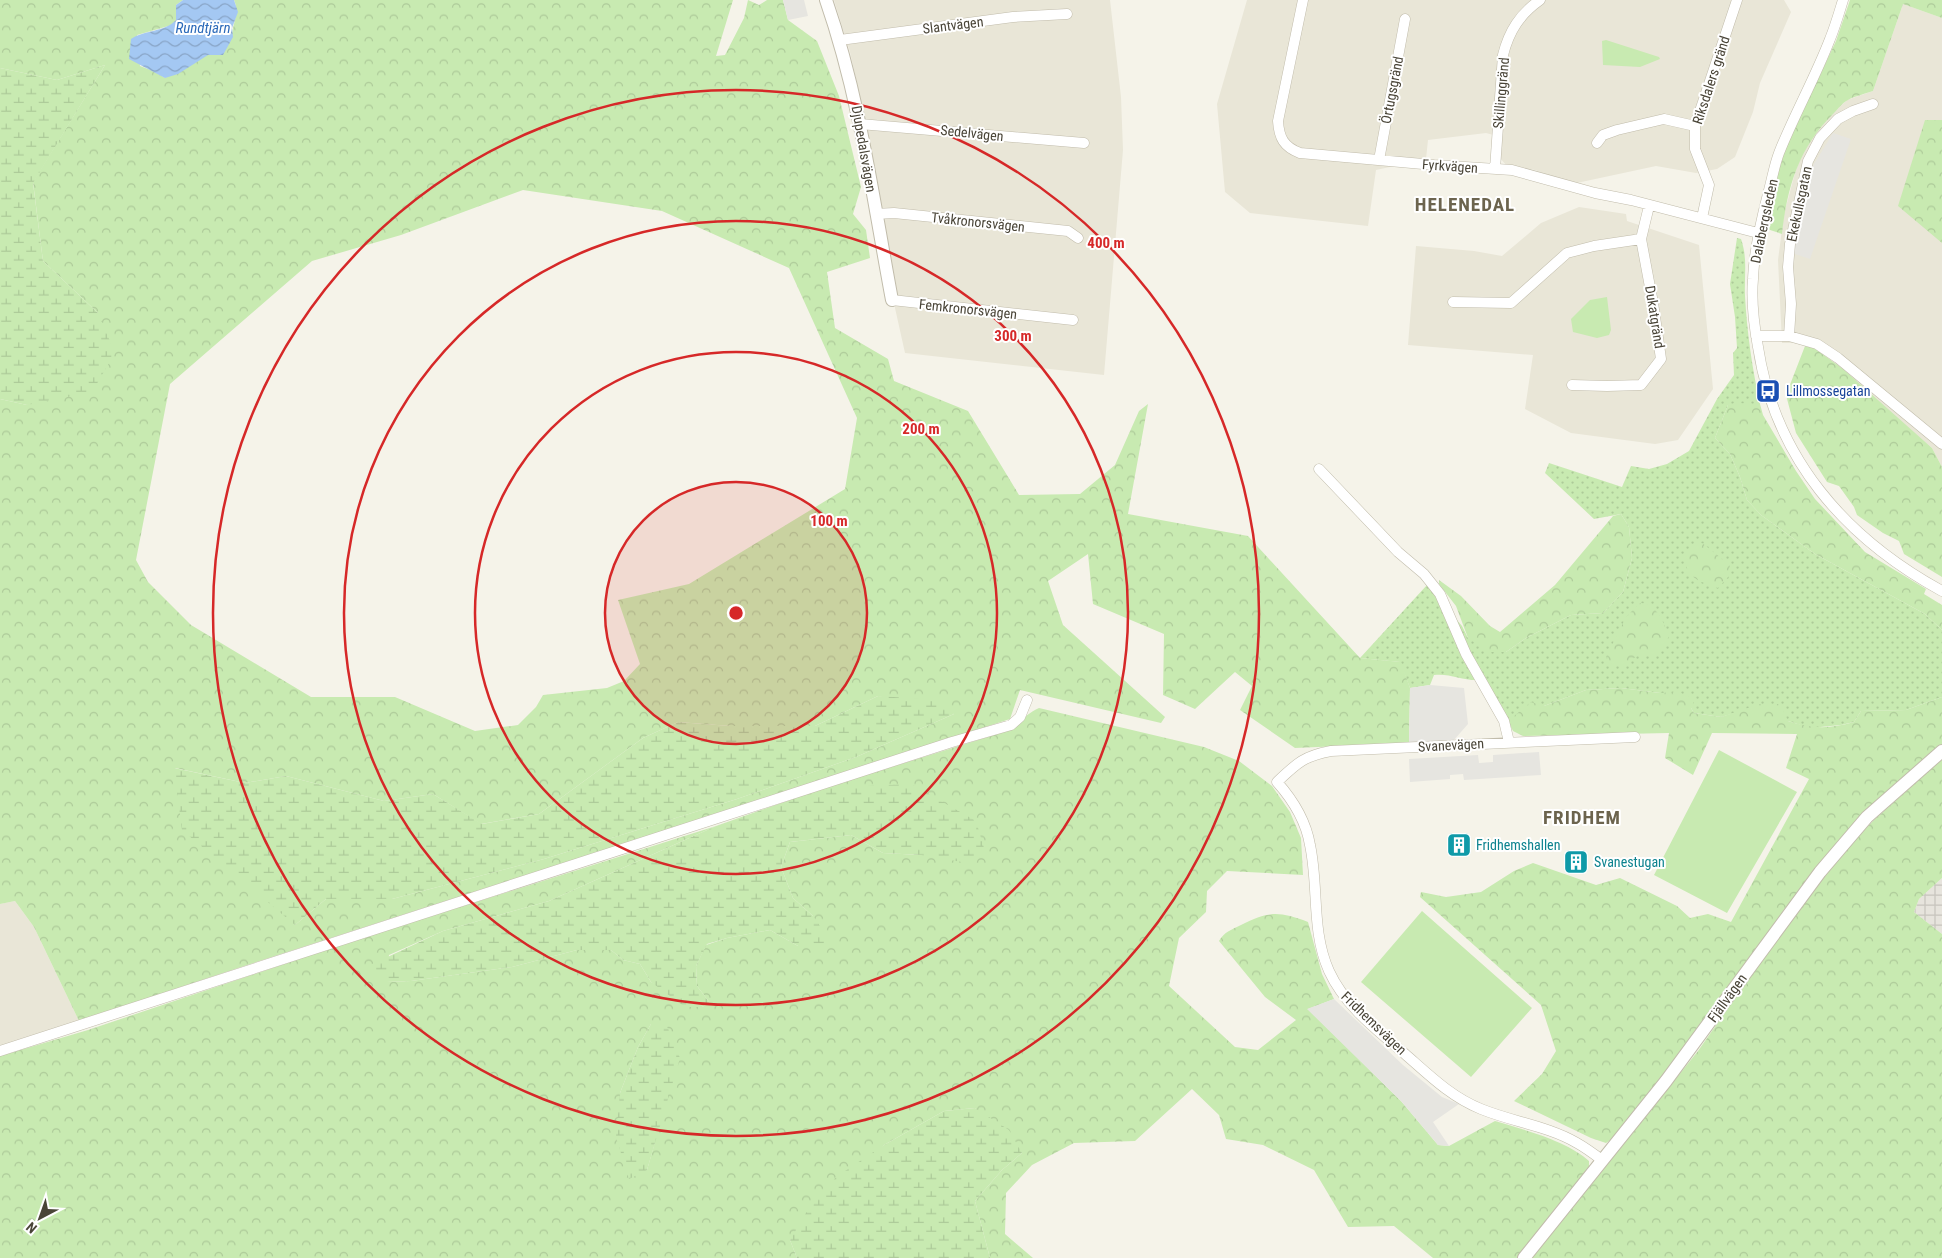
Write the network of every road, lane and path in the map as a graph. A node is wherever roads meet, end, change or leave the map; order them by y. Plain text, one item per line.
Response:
1 (826, 0) edge
2 (1303, 0) edge
3 (1540, 0) edge
4 (1736, 0) edge
5 (1843, 0) edge
6 (1067, 14) dead end
7 (1405, 19) dead end
8 (840, 40) junction
9 (1873, 104) dead end
10 (860, 124) junction
11 (1695, 126) junction
12 (1084, 143) dead end
13 (1597, 143) dead end
14 (1379, 160) junction
15 (1495, 169) junction
16 (1649, 206) junction
17 (876, 214) junction
18 (1702, 218) junction
19 (1758, 233) junction
20 (1078, 238) dead end
21 (1641, 239) junction
22 (892, 300) joint
23 (1454, 302) dead end
24 (1073, 320) dead end
25 (1756, 336) junction
26 (1789, 336) junction
27 (1572, 385) dead end
28 (1942, 444) edge
29 (1319, 469) dead end
30 (1942, 591) edge
31 (1027, 700) dead end
32 (1635, 737) dead end
33 (1509, 742) junction
34 (1942, 751) edge
35 (1277, 782) joint
36 (0, 1051) edge
37 (1602, 1160) junction
38 (1524, 1258) edge

1 - 8 street, Djupedalsvägen
2 - 14 street, Fyrkvägen
3 - 15 street, Skillinggränd
4 - 11 street, Riksdalers gränd
5 - 19 street, Dalabergsleden
6 - 8 street, Slantvägen
7 - 14 street, Örtugsgränd
8 - 10 street, Djupedalsvägen
9 - 26 street, Ekekullsgatan
10 - 12 street, Sedelvägen
10 - 17 street, Djupedalsvägen
11 - 13 street
11 - 18 street, Riksdalers gränd
14 - 15 street, Fyrkvägen
15 - 16 street, Fyrkvägen
16 - 18 street, Fyrkvägen
16 - 21 street, Dukatgränd
17 - 20 street, Tvåkronorsvägen
17 - 22 street, Djupedalsvägen
18 - 19 street, Fyrkvägen
19 - 25 street, Dalabergsleden
21 - 23 street
21 - 27 street, Dukatgränd
22 - 24 street, Femkronorsvägen
25 - 26 street
25 - 30 street, Dalabergsleden
26 - 28 street
29 - 33 street
31 - 36 street
32 - 33 street, Svanevägen
33 - 35 street, Svanevägen
34 - 37 street, Fjällvägen
35 - 37 street, Fridhemsvägen
37 - 38 street, Fjällvägen

